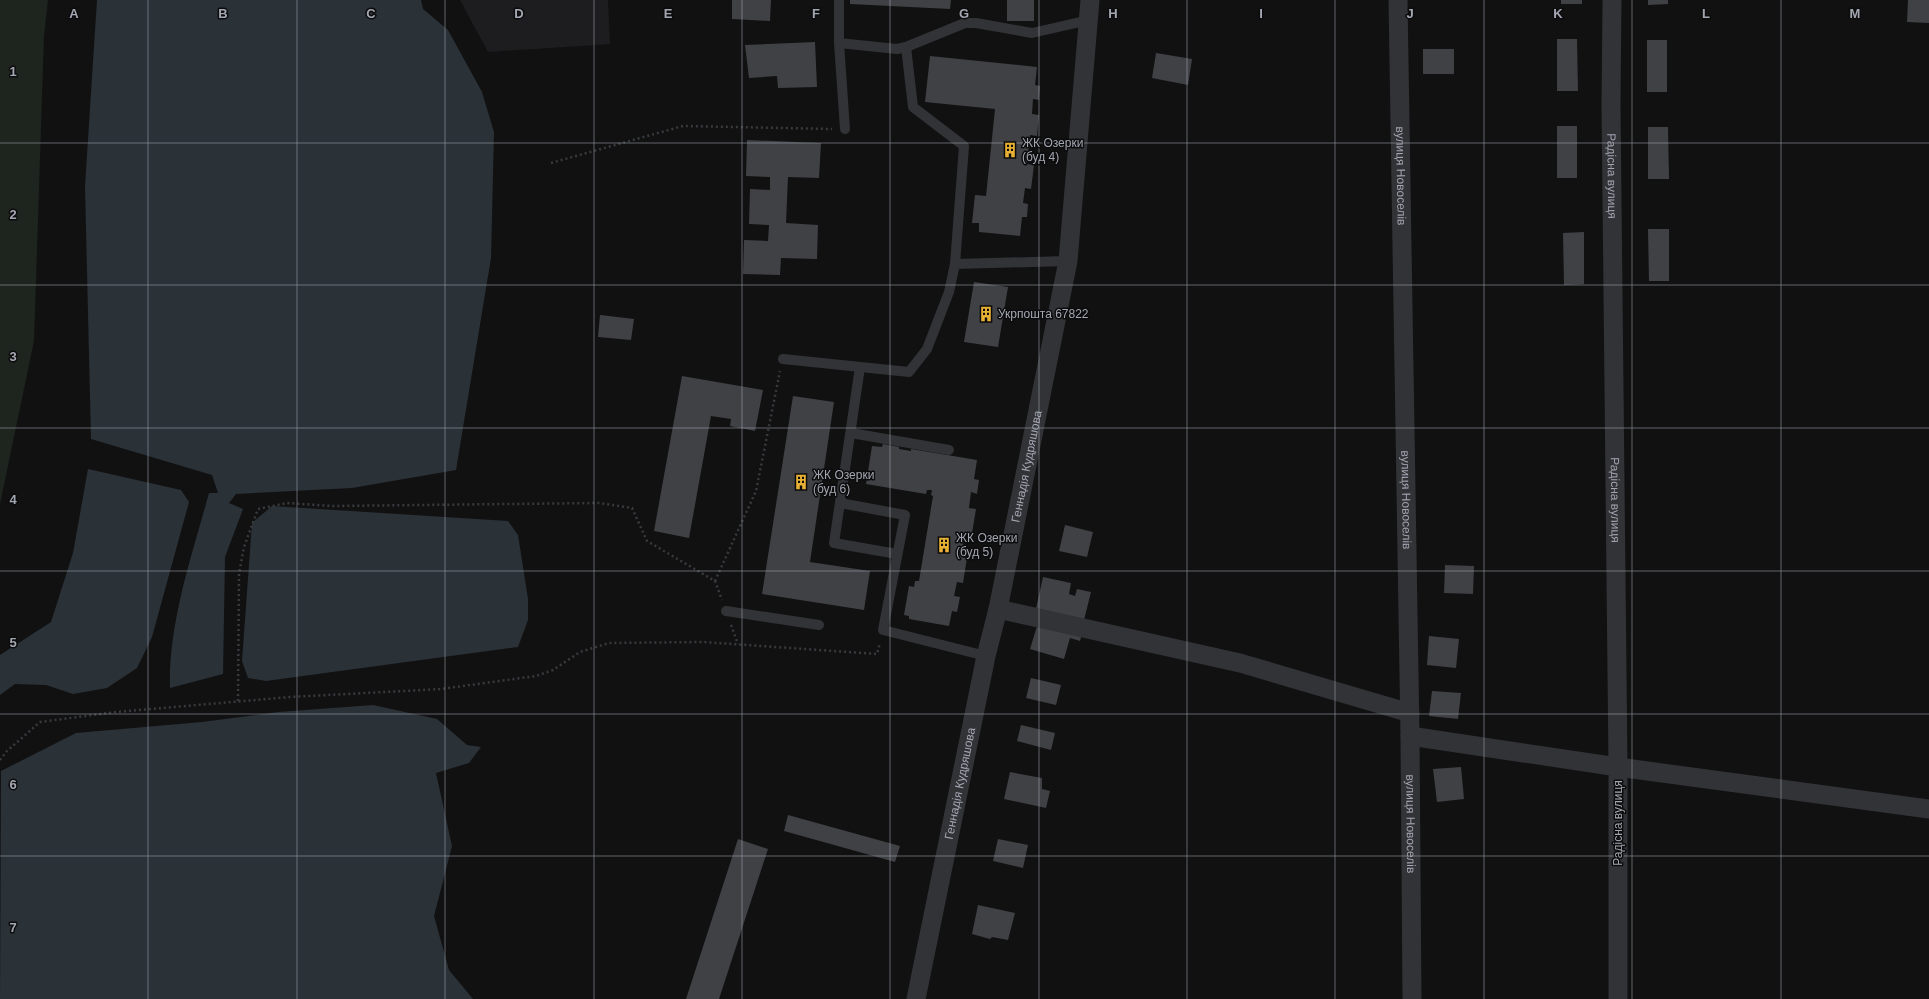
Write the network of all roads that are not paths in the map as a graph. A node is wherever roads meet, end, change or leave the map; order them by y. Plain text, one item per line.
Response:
1 (839, 0) edge
2 (1090, 0) edge
3 (1398, 0) edge
4 (1612, 0) edge
5 (1089, 20) junction
6 (839, 43) junction
7 (906, 47) junction
8 (845, 129) road end
9 (1068, 261) junction
10 (955, 264) junction
11 (783, 359) road end
12 (860, 368) junction
13 (851, 433) junction
14 (949, 450) dead end
15 (840, 503) junction
16 (897, 554) junction
17 (998, 609) junction
18 (726, 610) road end
19 (819, 625) dead end
20 (986, 656) junction
21 (1410, 713) junction
22 (1410, 736) junction
23 (1618, 767) junction
24 (1929, 809) edge
25 (916, 999) edge
26 (1412, 999) edge
27 (1618, 999) edge

1 - 6 lane
2 - 5 street, Геннадія Кудряшова
3 - 21 street, вулиця Новоселів
4 - 23 street, Радісна вулиця
5 - 7 lane
5 - 9 street, Геннадія Кудряшова
6 - 7 lane
6 - 8 lane
7 - 10 lane
9 - 10 lane
9 - 17 street, Геннадія Кудряшова
10 - 12 lane
11 - 12 lane
12 - 13 lane
13 - 14 lane
13 - 15 lane
15 - 16 lane
15 - 16 lane
16 - 20 lane
17 - 20 street, Геннадія Кудряшова
17 - 21 street
18 - 19 lane
20 - 25 street, Геннадія Кудряшова
21 - 22 street, вулиця Новоселів
22 - 23 street
22 - 26 street, вулиця Новоселів
23 - 24 street
23 - 27 street, Радісна вулиця

